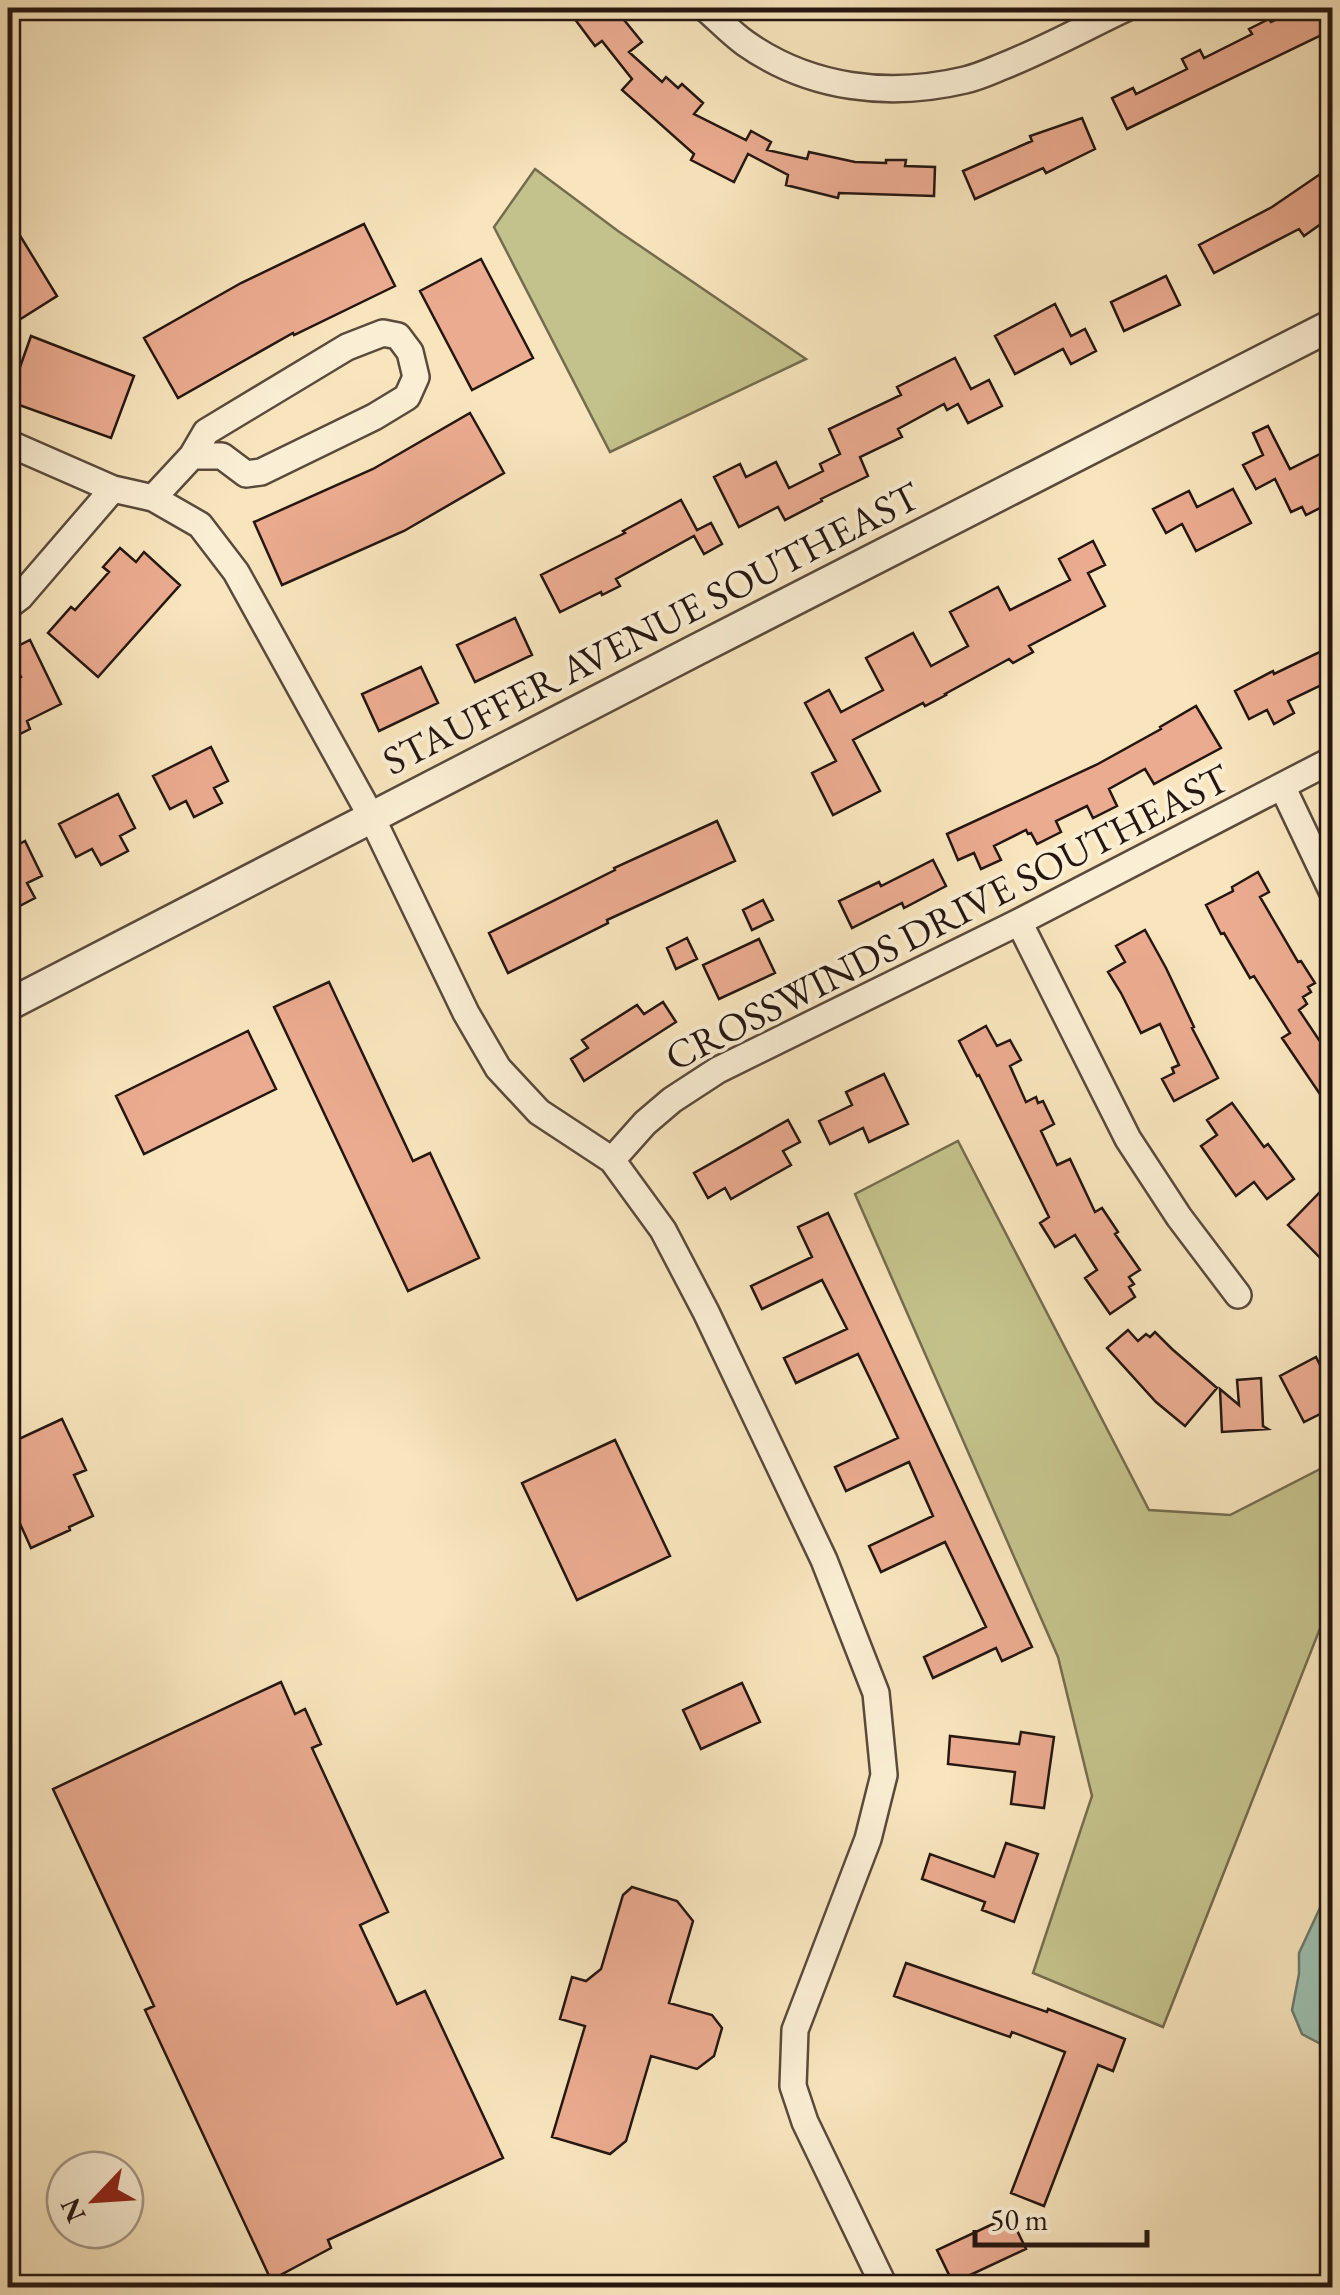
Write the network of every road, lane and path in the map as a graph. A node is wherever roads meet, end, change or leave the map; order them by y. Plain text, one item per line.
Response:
1 (705, 8) edge
2 (1126, 8) edge
3 (1332, 325) edge
4 (8, 443) edge
5 (192, 456) junction
6 (113, 489) junction
7 (153, 498) junction
8 (8, 606) edge
9 (1332, 760) edge
10 (1282, 786) junction
11 (371, 816) junction
12 (1332, 891) edge
13 (1019, 922) junction
14 (8, 1005) edge
15 (612, 1160) junction
16 (1238, 1294) dead end
17 (885, 2288) edge

1 - 2 street
3 - 11 street, STAUFFER AVENUE SOUTHEAST
4 - 6 street
5 - 5 street
5 - 7 street
6 - 7 street
6 - 8 street
7 - 11 street
9 - 10 street, CROSSWINDS DRIVE SOUTHEAST
10 - 12 street
10 - 13 street, CROSSWINDS DRIVE SOUTHEAST
11 - 14 street, STAUFFER AVENUE SOUTHEAST
11 - 15 street
13 - 15 street, CROSSWINDS DRIVE SOUTHEAST
13 - 16 street
15 - 17 street

